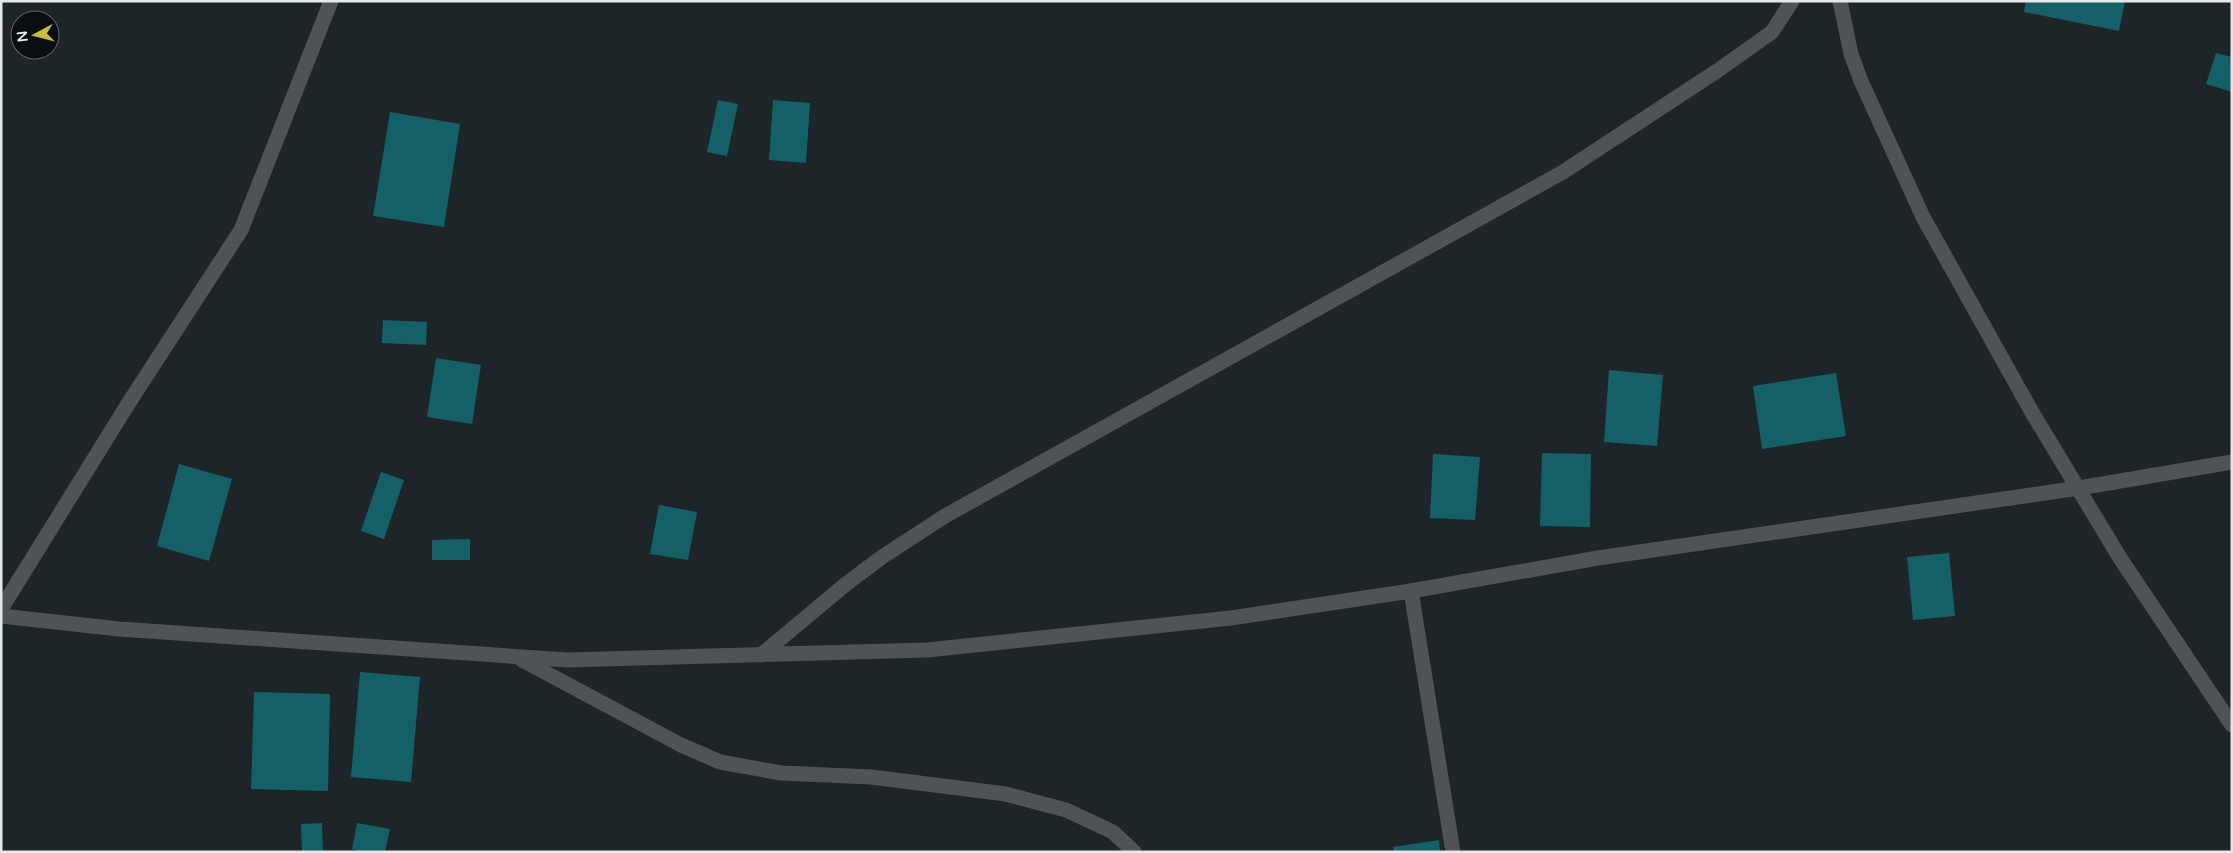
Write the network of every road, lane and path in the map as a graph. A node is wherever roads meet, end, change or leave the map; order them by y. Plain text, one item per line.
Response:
1 (331, 1) edge
2 (1792, 1) edge
3 (1840, 1) edge
4 (2232, 462) edge
5 (2079, 488) junction
6 (1411, 590) junction
7 (1, 609) edge
8 (1, 616) edge
9 (761, 655) junction
10 (517, 658) junction
11 (2232, 725) edge
12 (1134, 852) edge
13 (1453, 852) edge

1 - 7 street
2 - 9 street
3 - 5 street
4 - 5 street
5 - 6 street
5 - 11 street
6 - 9 street
6 - 13 street
8 - 10 street
9 - 10 street
10 - 12 street

